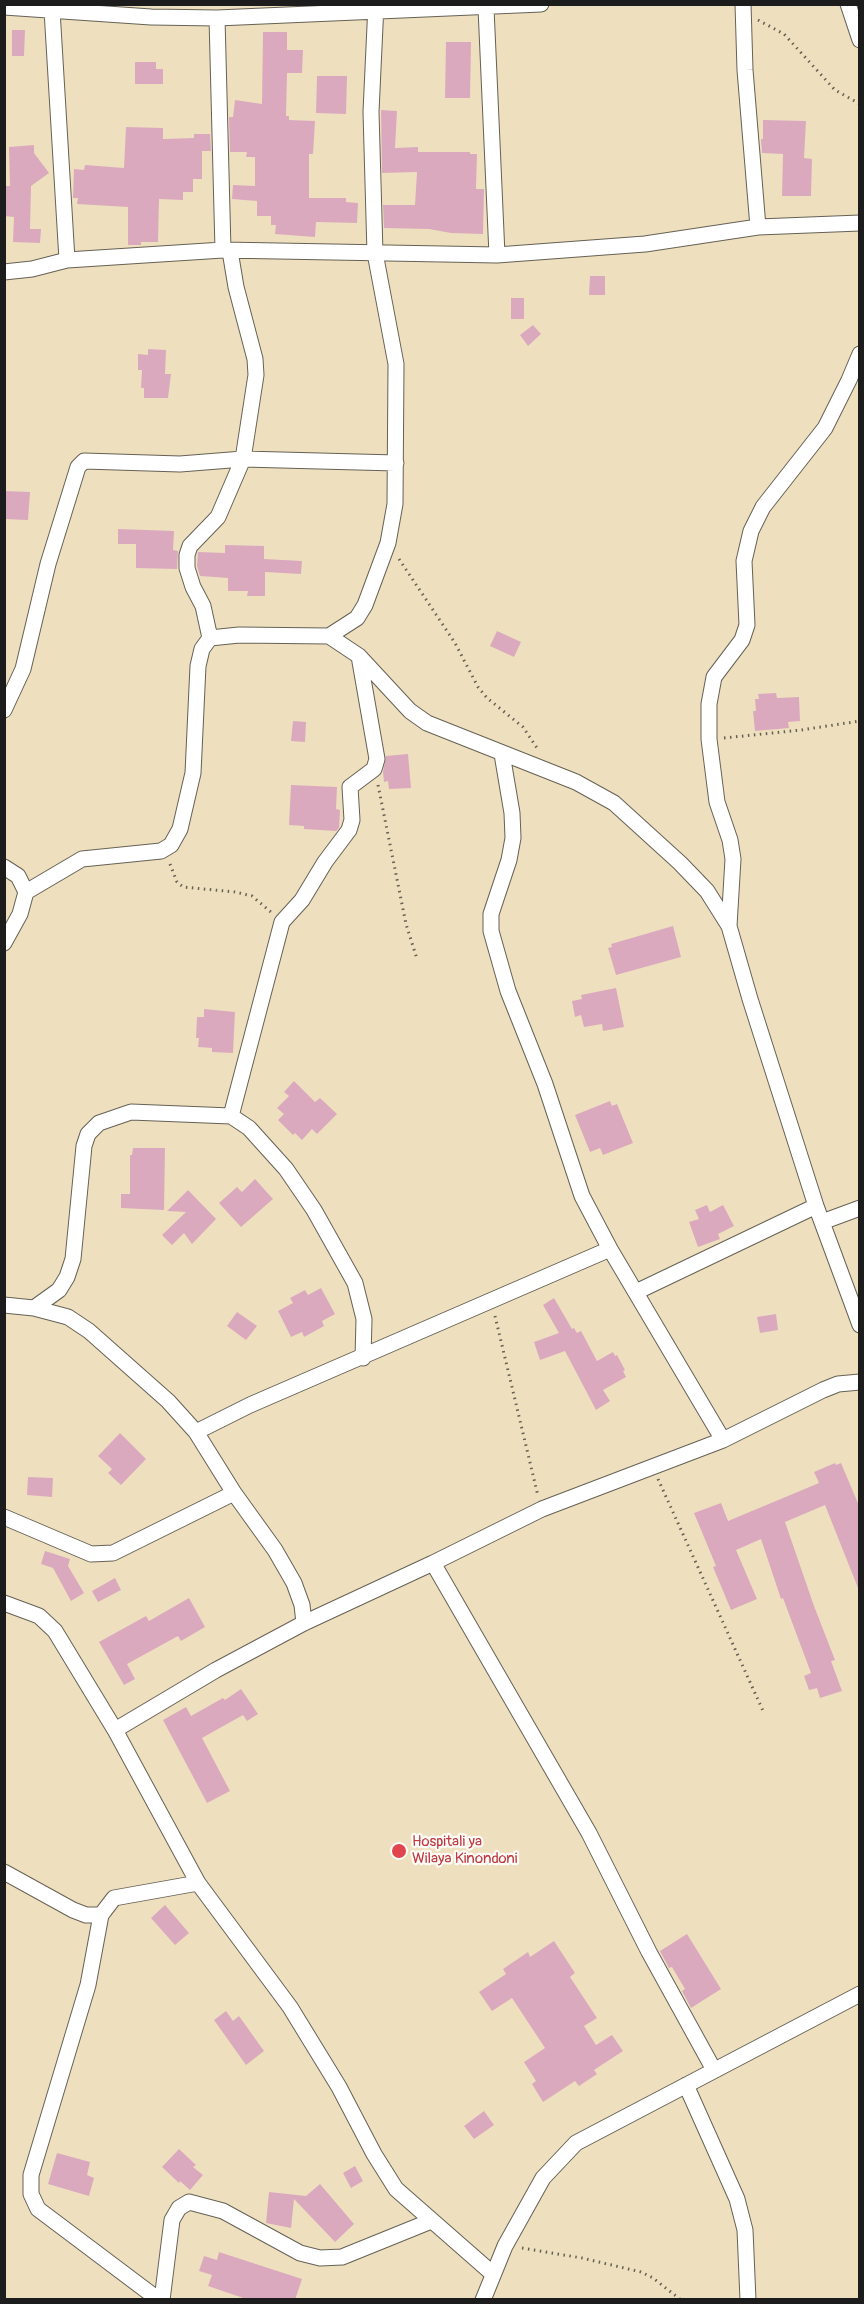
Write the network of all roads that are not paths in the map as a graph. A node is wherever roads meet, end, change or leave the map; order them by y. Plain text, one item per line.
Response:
1 (541, 4) edge
2 (848, 4) edge
3 (4, 7) edge
4 (376, 8) edge
5 (486, 8) junction
6 (743, 8) edge
7 (52, 10) junction
8 (151, 11) edge
9 (217, 18) junction
10 (860, 40) edge
11 (860, 223) edge
12 (758, 227) junction
13 (226, 250) junction
14 (375, 253) junction
15 (497, 255) junction
16 (67, 260) junction
17 (4, 272) edge
18 (860, 354) edge
19 (243, 459) junction
20 (396, 463) junction
21 (329, 636) junction
22 (210, 638) junction
23 (359, 656) junction
24 (4, 710) edge
25 (502, 754) junction
26 (4, 867) edge
27 (26, 892) junction
28 (729, 926) junction
29 (4, 944) edge
30 (231, 1116) junction
31 (816, 1206) junction
32 (860, 1208) edge
33 (822, 1222) junction
34 (610, 1249) junction
35 (636, 1292) junction
36 (4, 1305) edge
37 (34, 1308) junction
38 (860, 1325) edge
39 (363, 1358) junction
40 (860, 1382) edge
41 (196, 1432) junction
42 (723, 1440) junction
43 (234, 1493) junction
44 (4, 1517) edge
45 (433, 1563) junction
46 (4, 1603) edge
47 (304, 1623) junction
48 (115, 1730) junction
49 (4, 1872) edge
50 (198, 1883) junction
51 (101, 1915) junction
52 (860, 1994) edge
53 (714, 2070) junction
54 (686, 2085) junction
55 (431, 2221) junction
56 (493, 2274) junction
57 (161, 2300) edge
58 (483, 2300) edge
59 (748, 2300) edge

1 - 5 street
2 - 10 street
3 - 7 street
4 - 5 street
4 - 9 street
4 - 14 street
5 - 15 street
6 - 12 street
7 - 8 street
7 - 16 street
8 - 9 street
9 - 13 street
11 - 12 street
12 - 15 street
13 - 14 street
13 - 16 street
13 - 19 street
14 - 15 street
14 - 20 street
16 - 17 street
18 - 28 street
19 - 20 street
19 - 22 street
19 - 24 street
20 - 21 street
21 - 22 street
21 - 23 street
22 - 27 street
23 - 25 street
23 - 30 street
25 - 28 street
25 - 34 street
26 - 27 street
27 - 29 street
28 - 31 street
30 - 37 street
30 - 39 street
31 - 33 street
31 - 35 street
32 - 33 street
33 - 38 street
34 - 35 street
34 - 39 street
35 - 42 street
36 - 37 street
37 - 41 street
39 - 41 street
40 - 42 street
41 - 43 street
42 - 45 street
43 - 44 street
43 - 47 street
45 - 47 street
45 - 53 street
46 - 48 street
47 - 48 street
48 - 50 street
49 - 51 street
50 - 51 street
50 - 55 street
51 - 57 street
52 - 53 street
53 - 54 street
54 - 56 street
54 - 59 street
55 - 56 street
55 - 57 street
56 - 58 street

